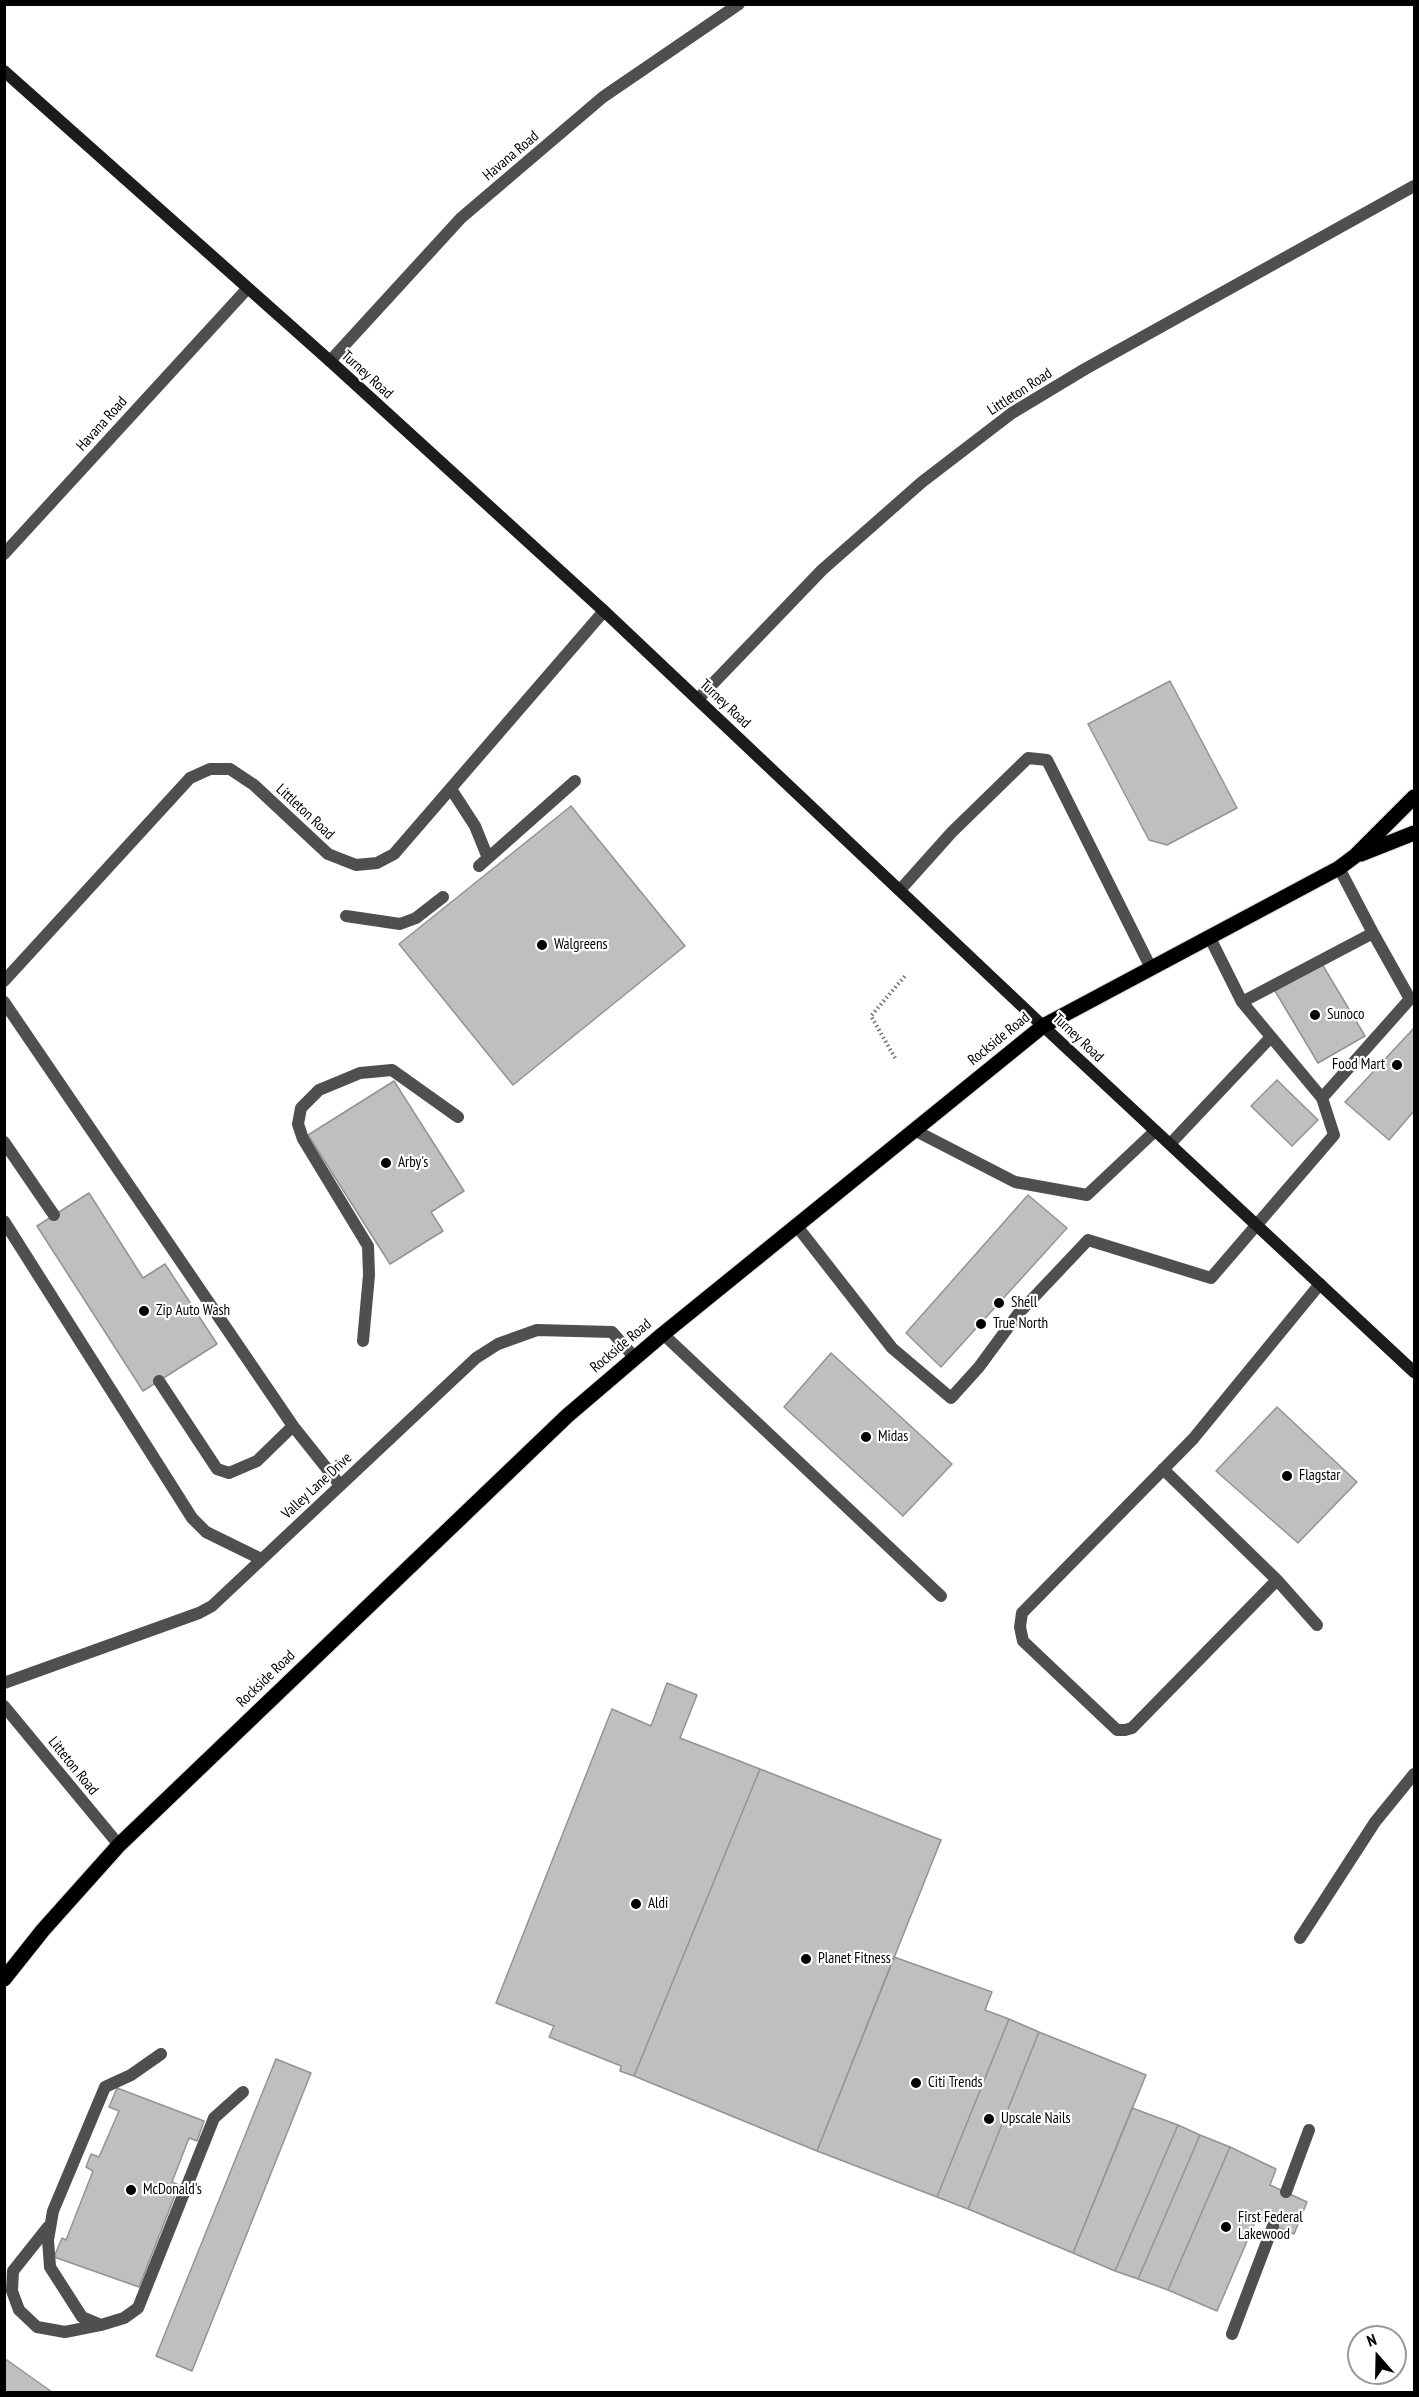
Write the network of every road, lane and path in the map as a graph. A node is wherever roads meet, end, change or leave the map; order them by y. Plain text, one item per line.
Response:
1 (739, 4) edge
2 (4, 71) edge
3 (1414, 186) edge
4 (247, 289) junction
5 (330, 361) junction
6 (4, 554) edge
7 (604, 611) junction
8 (698, 699) junction
9 (574, 781) dead end
10 (452, 789) junction
11 (1414, 797) edge
12 (1414, 833) edge
13 (1355, 856) junction
14 (1339, 868) junction
15 (900, 890) junction
16 (443, 897) dead end
17 (346, 916) dead end
18 (1373, 933) junction
19 (1209, 936) junction
20 (1151, 968) junction
21 (905, 976) dead end
22 (4, 981) edge
23 (4, 1002) edge
24 (1242, 1002) junction
25 (1043, 1026) junction
26 (1271, 1037) junction
27 (895, 1058) dead end
28 (1322, 1098) junction
29 (458, 1118) dead end
30 (914, 1130) junction
31 (1155, 1131) junction
32 (4, 1142) edge
33 (1170, 1144) junction
34 (54, 1215) dead end
35 (4, 1221) edge
36 (1256, 1224) junction
37 (796, 1225) junction
38 (1320, 1284) junction
39 (663, 1334) junction
40 (363, 1341) dead end
41 (635, 1358) junction
42 (1414, 1372) edge
43 (159, 1381) dead end
44 (293, 1426) junction
45 (1163, 1469) junction
46 (340, 1485) junction
47 (261, 1559) junction
48 (1276, 1580) junction
49 (941, 1596) dead end
50 (1317, 1624) dead end
51 (4, 1683) edge
52 (4, 1706) edge
53 (1414, 1774) edge
54 (119, 1845) junction
55 (1300, 1938) dead end
56 (4, 1979) edge
57 (160, 2054) dead end
58 (243, 2092) dead end
59 (1309, 2130) dead end
60 (1286, 2192) dead end
61 (51, 2223) junction
62 (1273, 2226) dead end
63 (101, 2325) junction
64 (1232, 2334) dead end

1 - 5 street, Havana Road
2 - 4 main road, Turney Road
3 - 8 street, Littleton Road
4 - 5 main road, Turney Road
4 - 6 street, Havana Road
5 - 7 main road, Turney Road
7 - 8 main road, Turney Road
7 - 10 street, Littleton Road
8 - 15 main road, Turney Road
9 - 10 street
10 - 22 street, Littleton Road
11 - 13 main road, Rockside Road
12 - 13 main road, Rockside Road
13 - 14 main road, Rockside Road
14 - 18 street
14 - 19 main road, Rockside Road
15 - 20 street
15 - 25 main road, Turney Road
16 - 17 street
18 - 24 street
18 - 28 street
19 - 20 main road, Rockside Road
19 - 24 street
20 - 25 main road, Rockside Road
21 - 27 path
23 - 44 street
24 - 26 street
25 - 30 main road, Rockside Road
25 - 31 main road, Turney Road
26 - 28 street
26 - 33 street
28 - 36 street
29 - 40 street
30 - 31 street
30 - 37 main road, Rockside Road
31 - 33 main road, Turney Road
32 - 34 street
33 - 36 main road, Turney Road
35 - 47 street
36 - 37 street
36 - 38 main road, Turney Road
37 - 39 main road, Rockside Road
38 - 42 main road, Turney Road
38 - 45 street
39 - 41 main road, Rockside Road
39 - 49 street
41 - 46 street, Valley Lane Drive
41 - 54 main road, Rockside Road
43 - 44 street
44 - 46 street
45 - 48 street
45 - 48 street
46 - 47 street, Valley Lane Drive
47 - 51 street, Valley Lane Drive
48 - 50 street
52 - 54 street, Litteton Road
53 - 55 street
54 - 56 main road, Rockside Road
57 - 61 street
58 - 63 street
59 - 60 street
61 - 63 street
61 - 63 street
62 - 64 street

